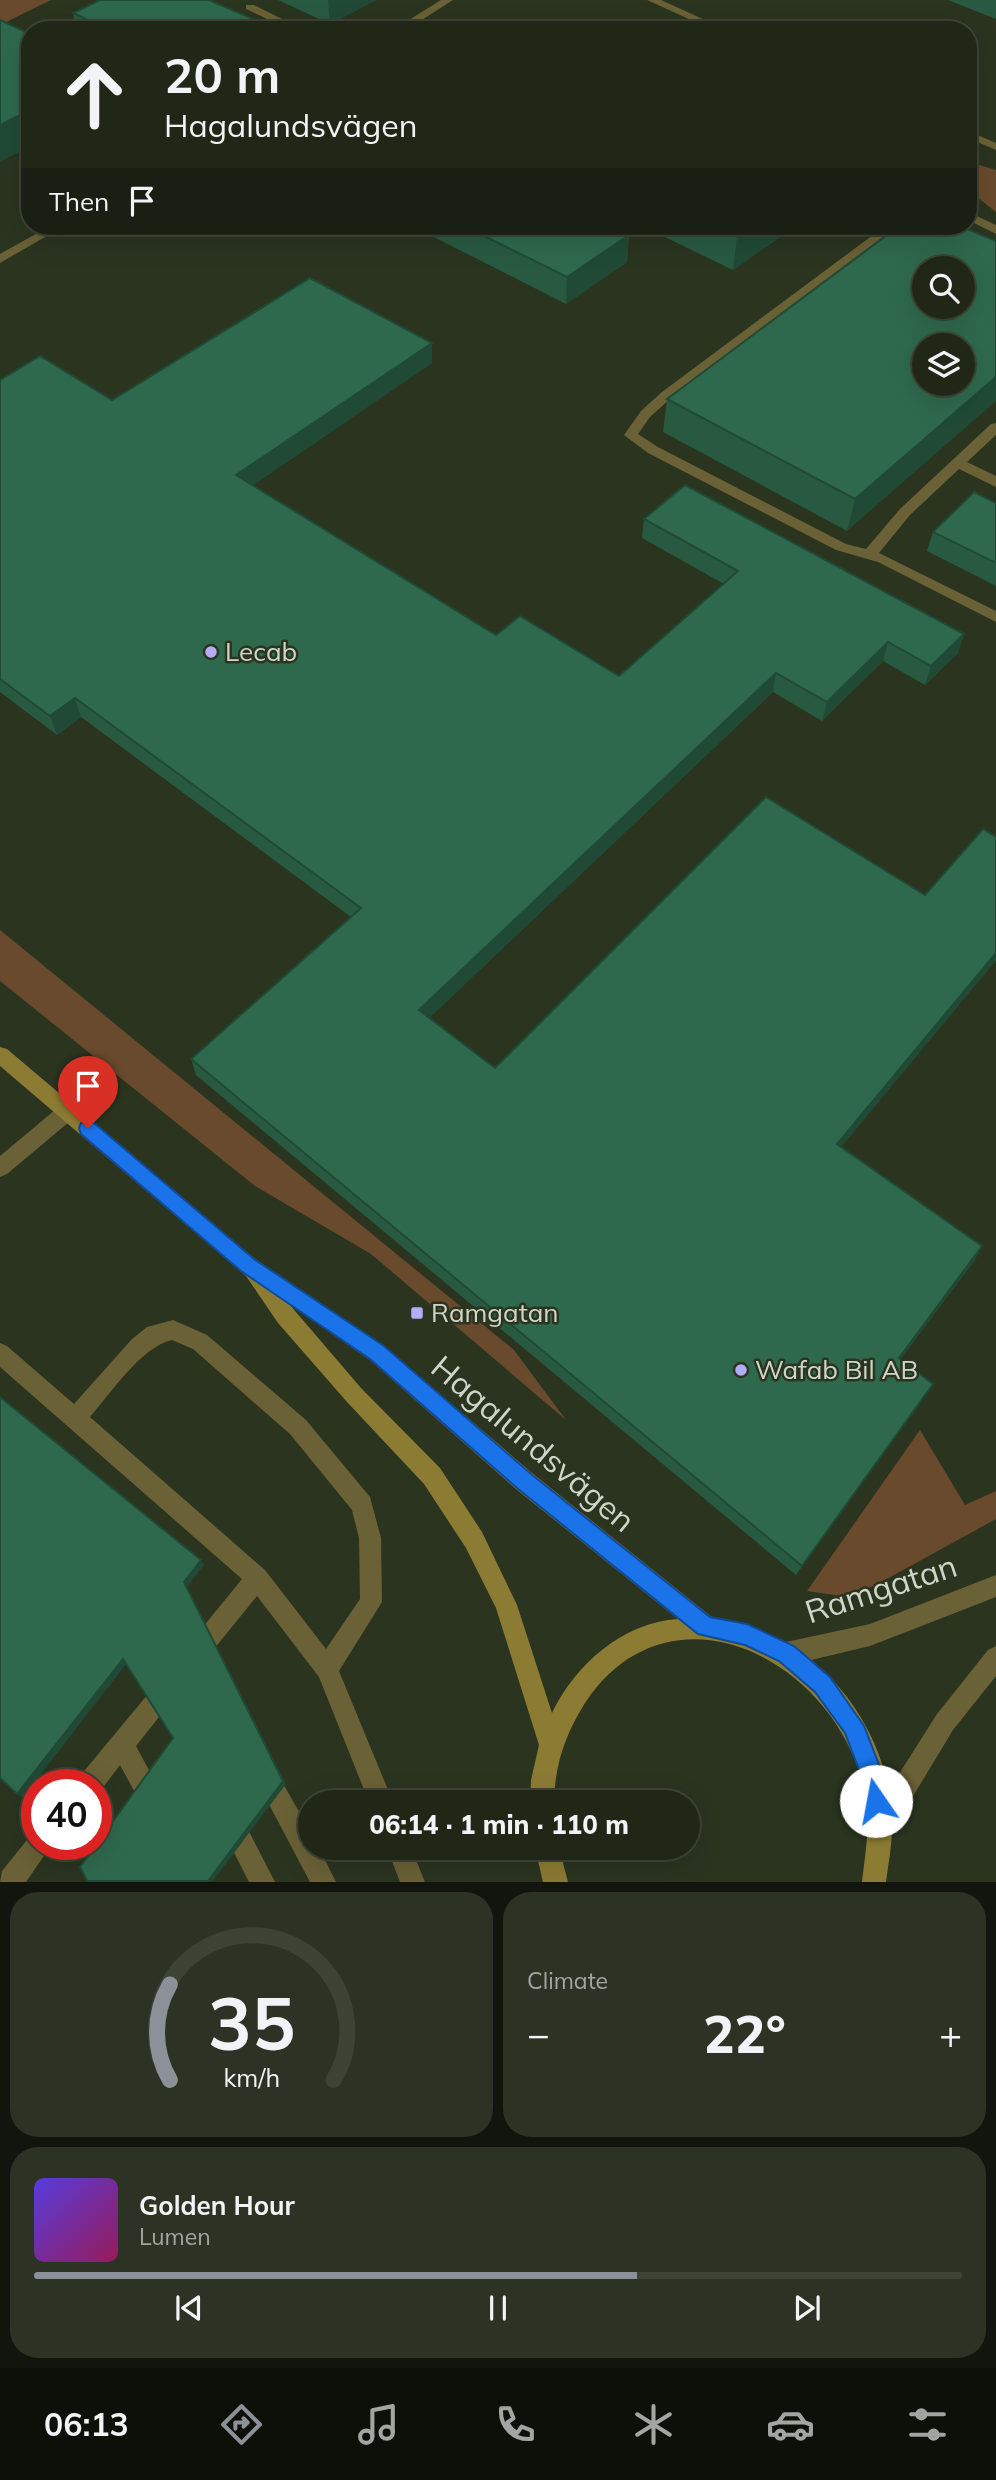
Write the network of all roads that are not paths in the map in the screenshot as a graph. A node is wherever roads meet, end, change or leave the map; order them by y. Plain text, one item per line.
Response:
1 (448, 0) edge
2 (652, 0) edge
3 (250, 7) dead end
4 (280, 21) edge
5 (413, 21) edge
6 (701, 21) edge
7 (977, 138) edge
8 (996, 146) edge
9 (977, 220) edge
10 (996, 230) edge
11 (42, 235) edge
12 (879, 235) edge
13 (0, 259) edge
14 (996, 427) edge
15 (958, 463) junction
16 (996, 482) edge
17 (869, 555) junction
18 (996, 617) edge
19 (0, 1055) edge
20 (68, 1111) junction
21 (0, 1168) edge
22 (247, 1265) junction
23 (0, 1353) edge
24 (75, 1418) junction
25 (257, 1578) junction
26 (996, 1586) edge
27 (706, 1627) junction
28 (198, 1651) junction
29 (786, 1654) junction
30 (996, 1658) edge
31 (327, 1669) junction
32 (211, 1675) edge
33 (163, 1695) junction
34 (175, 1718) edge
35 (550, 1743) junction
36 (122, 1744) junction
37 (251, 1748) edge
38 (102, 1769) edge
39 (376, 1790) edge
40 (541, 1790) edge
41 (219, 1800) edge
42 (166, 1824) edge
43 (880, 1827) junction
44 (112, 1858) edge
45 (24, 1860) edge
46 (404, 1860) edge
47 (550, 1860) edge
48 (8, 1877) edge
49 (127, 1881) edge
50 (263, 1881) edge
51 (324, 1881) edge
52 (413, 1881) edge
53 (556, 1881) edge
54 (874, 1881) edge

1 - 5 street
2 - 6 street
3 - 4 street
7 - 8 street
9 - 10 street
11 - 13 street
12 - 17 street
14 - 15 street
15 - 16 street
15 - 17 street
17 - 18 street
19 - 20 street, Hagalundsvägen
20 - 21 street
20 - 22 street, Hagalundsvägen
22 - 27 street, Hagalundsvägen
22 - 35 street, Hagalundsvägen
23 - 24 street
24 - 25 street
24 - 31 street
25 - 28 street
25 - 31 street
26 - 29 street, Ramgatan
27 - 29 street
27 - 35 street
28 - 32 street
28 - 33 street
29 - 43 street
30 - 43 street
31 - 39 street
33 - 34 street
33 - 36 street
35 - 40 street
36 - 38 street
36 - 42 street
37 - 51 street
41 - 50 street
43 - 54 street
44 - 49 street
45 - 48 street
46 - 52 street
47 - 53 street

